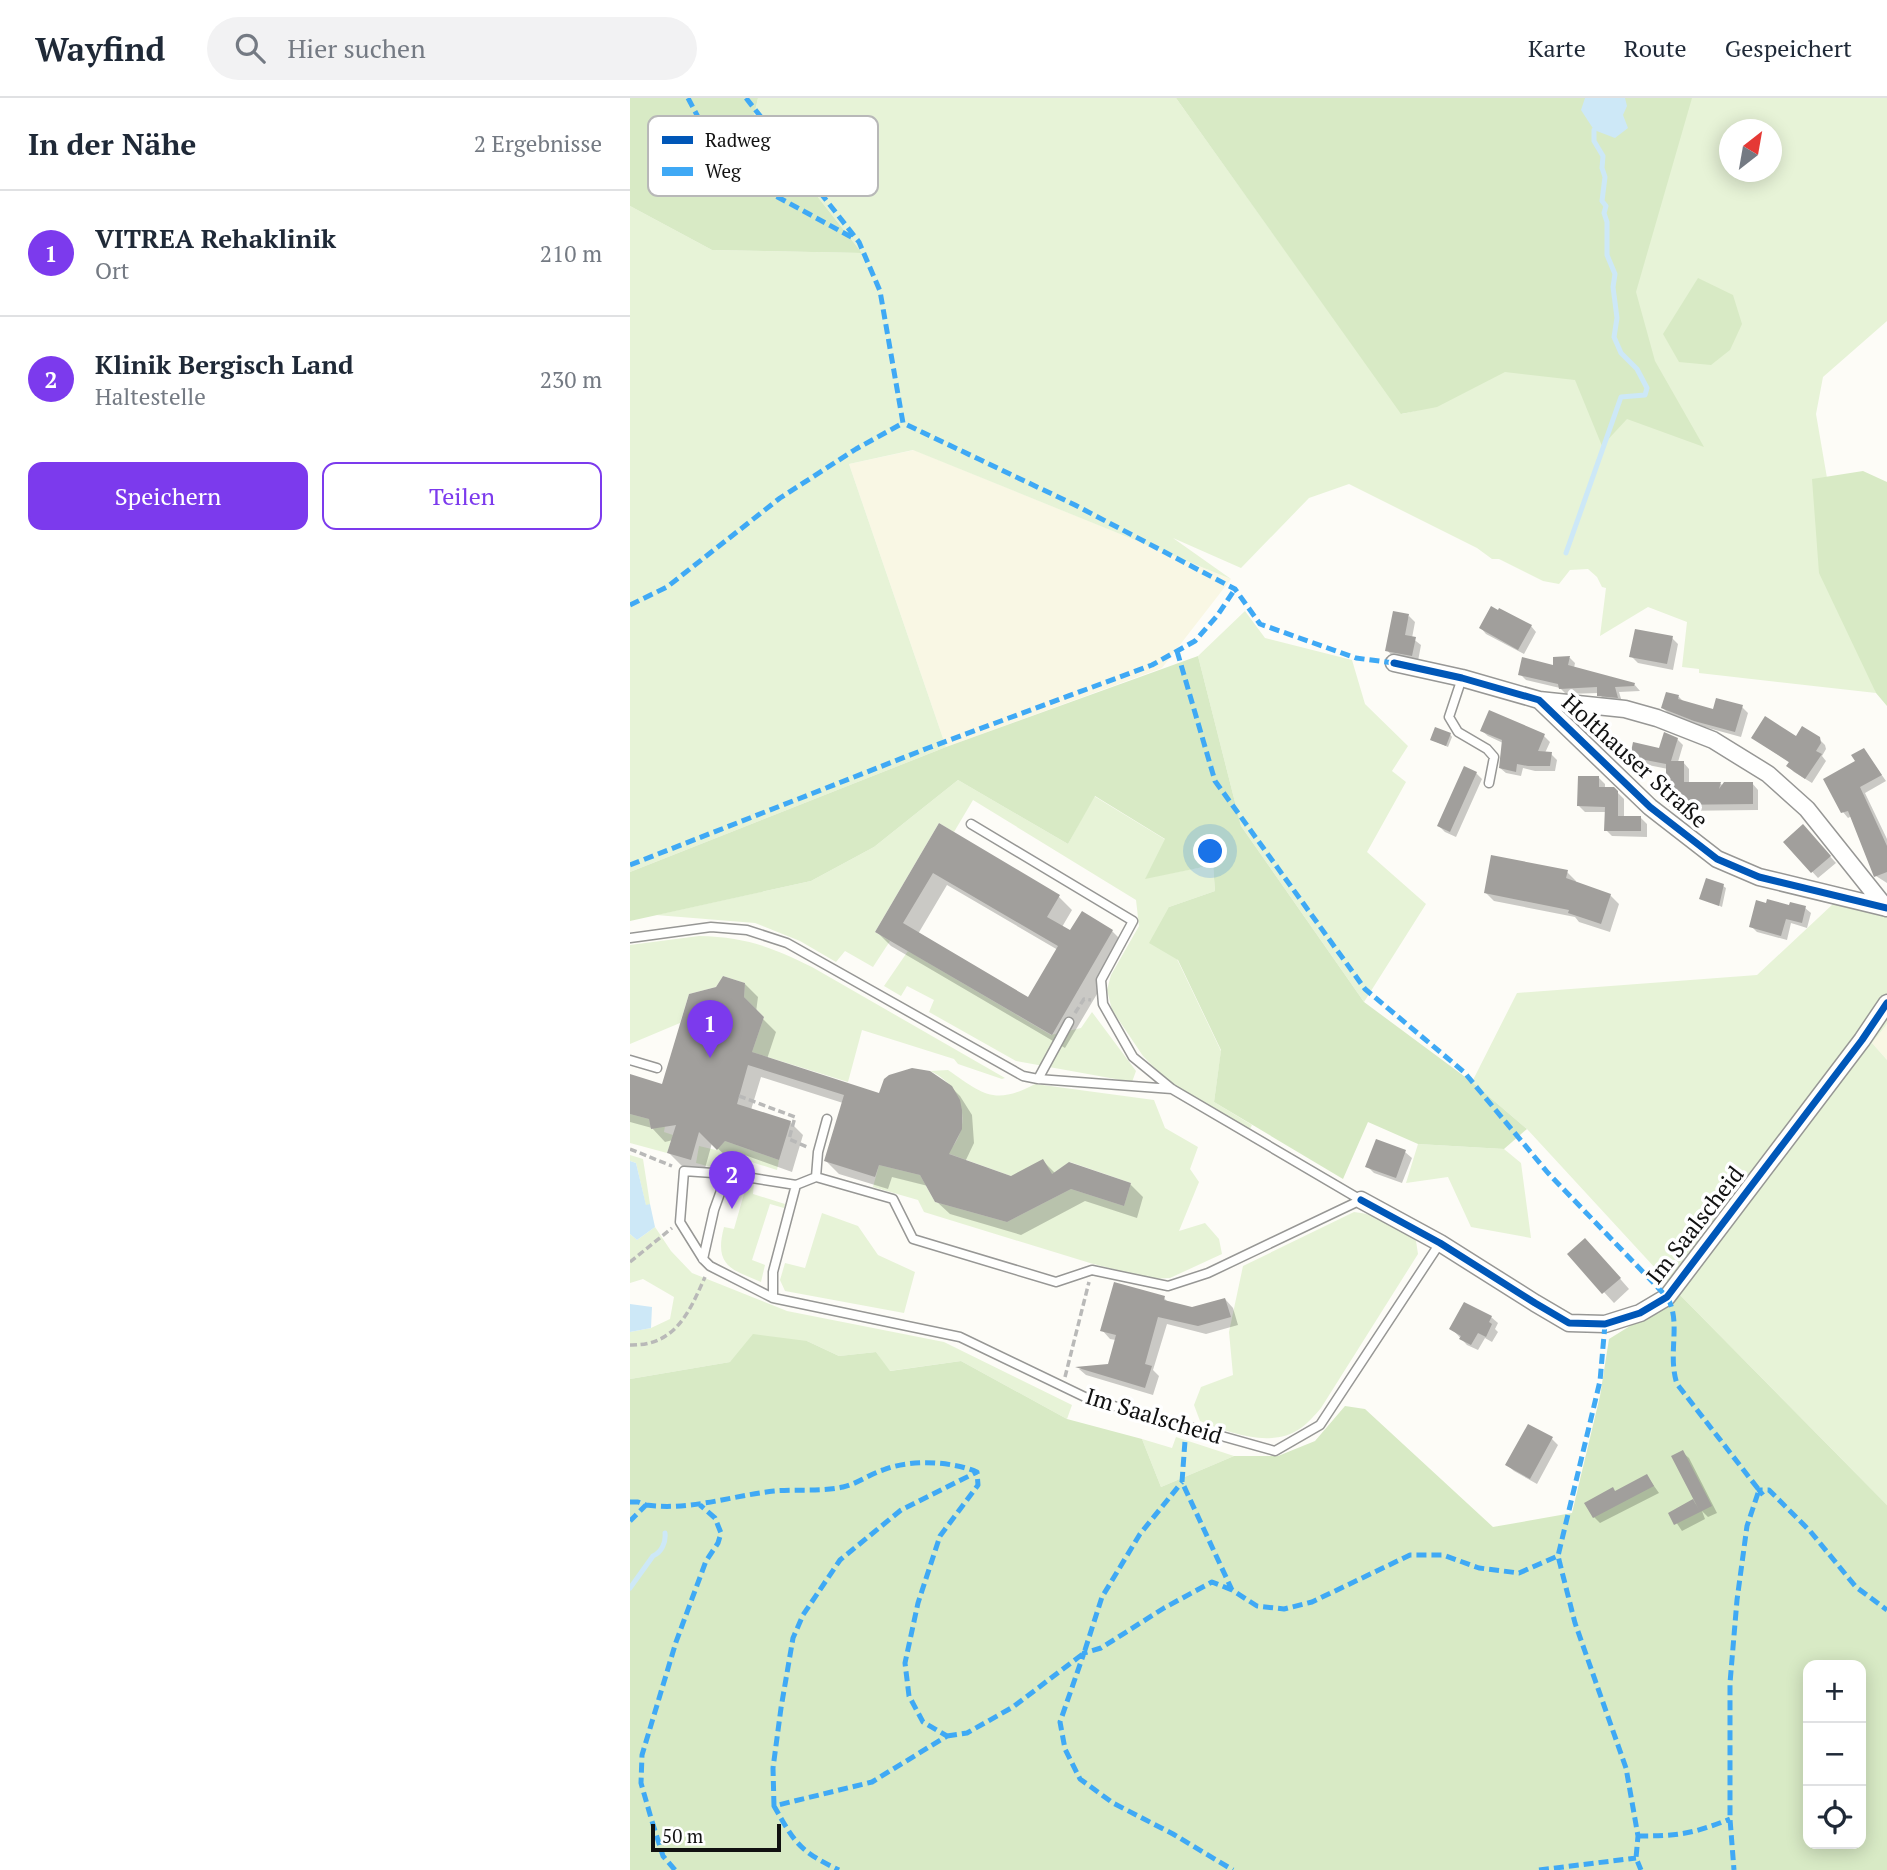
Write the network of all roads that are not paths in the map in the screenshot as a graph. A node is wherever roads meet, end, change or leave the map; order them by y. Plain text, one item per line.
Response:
1 (1394, 663) dead end
2 (1462, 678) junction
3 (1539, 700) junction
4 (1489, 783) dead end
5 (971, 824) dead end
6 (1887, 908) edge
7 (630, 938) edge
8 (1887, 1003) edge
9 (1069, 1022) dead end
10 (630, 1060) edge
11 (657, 1068) dead end
12 (1038, 1079) junction
13 (1172, 1089) junction
14 (827, 1119) dead end
15 (727, 1174) junction
16 (816, 1177) junction
17 (796, 1185) junction
18 (1361, 1200) junction
19 (1440, 1243) junction
20 (707, 1262) junction
21 (774, 1298) junction

1 - 2 street, Holthauser Straße
2 - 3 street, Holthauser Straße
2 - 4 lane
3 - 6 street, Holthauser Straße
3 - 6 street, Holthauser Straße
5 - 13 lane, Im Saalscheid
7 - 12 lane
8 - 19 street, Im Saalscheid
9 - 12 lane
10 - 11 lane
12 - 13 lane
13 - 18 lane, Im Saalscheid
14 - 16 lane
15 - 17 lane
15 - 20 lane
15 - 20 lane
16 - 17 lane
16 - 18 lane
17 - 21 lane
18 - 19 street, Im Saalscheid
19 - 21 lane, Im Saalscheid
20 - 21 lane, Im Saalscheid

